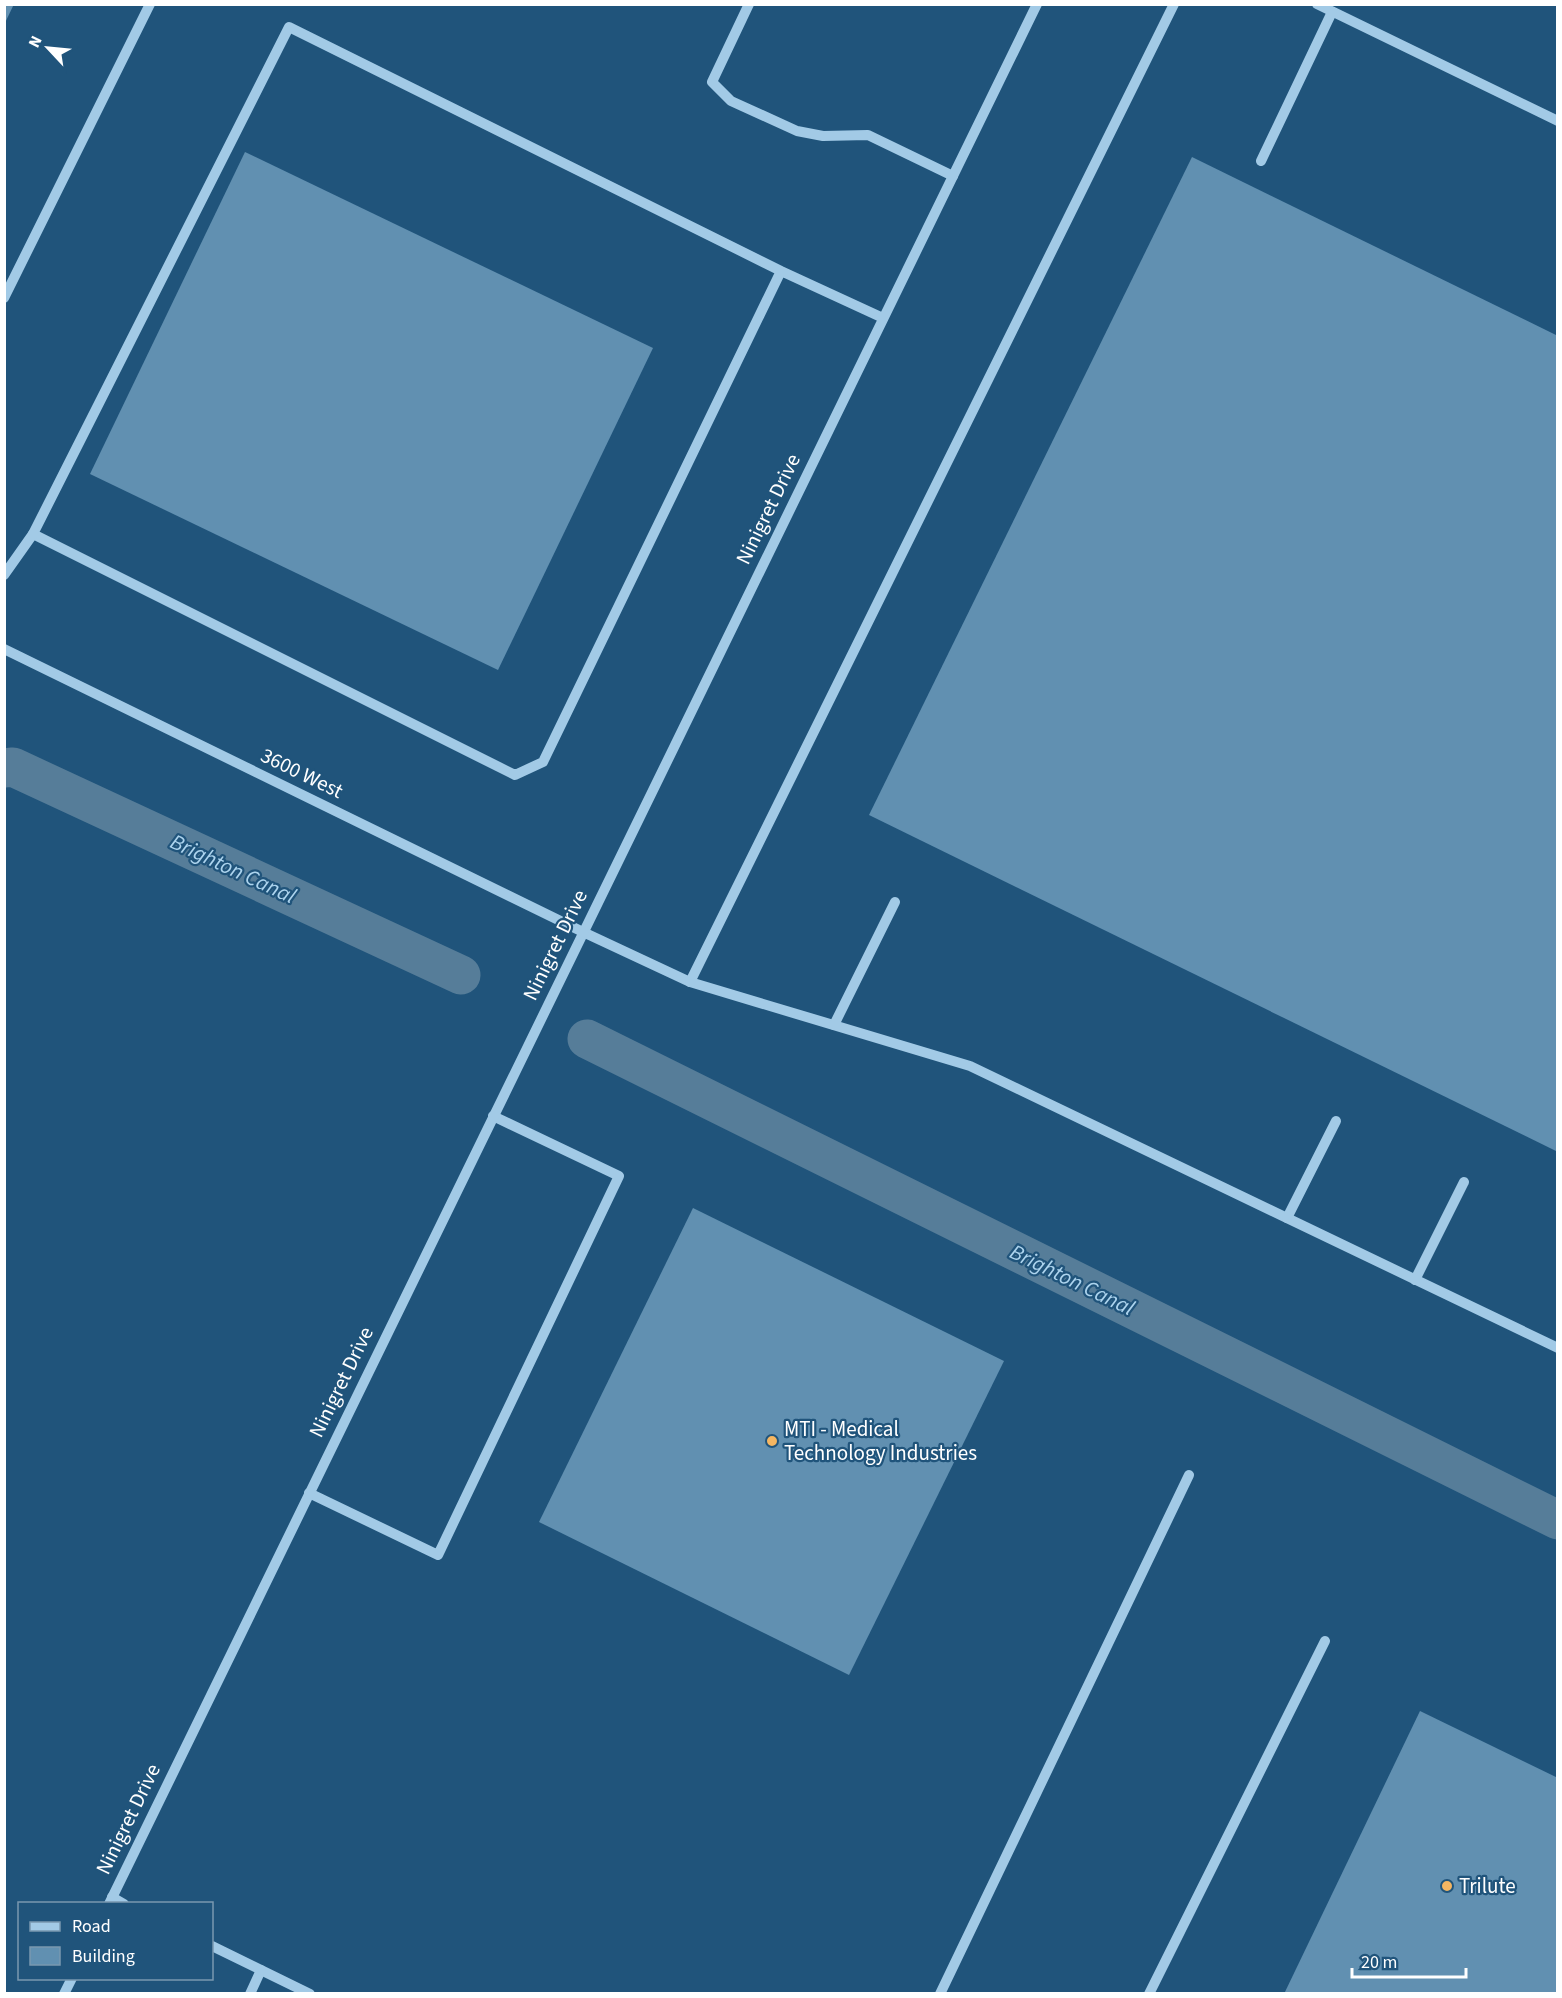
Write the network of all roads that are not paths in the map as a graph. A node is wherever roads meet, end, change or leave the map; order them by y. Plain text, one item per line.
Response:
1 (150, 4) edge
2 (749, 4) edge
3 (1037, 4) edge
4 (1174, 4) edge
5 (1317, 4) edge
6 (1332, 12) junction
7 (1557, 121) edge
8 (1261, 161) dead end
9 (953, 176) junction
10 (781, 272) junction
11 (4, 298) edge
12 (883, 318) junction
13 (33, 534) junction
14 (4, 575) edge
15 (4, 649) edge
16 (895, 902) dead end
17 (583, 932) junction
18 (690, 982) junction
19 (834, 1025) junction
20 (493, 1116) junction
21 (1336, 1121) dead end
22 (1464, 1182) dead end
23 (1287, 1218) junction
24 (1415, 1280) junction
25 (1557, 1348) edge
26 (1190, 1475) dead end
27 (309, 1493) junction
28 (1325, 1641) dead end
29 (110, 1900) edge
30 (213, 1946) edge
31 (261, 1970) junction
32 (71, 1980) edge
33 (64, 1994) edge
34 (250, 1994) edge
35 (310, 1994) edge
36 (940, 1994) edge
37 (1149, 1994) edge

1 - 11 street
2 - 9 street
3 - 9 street, Ninigret Drive
4 - 18 street
5 - 6 street
6 - 7 street
6 - 8 street
9 - 12 street, Ninigret Drive
10 - 12 street
10 - 13 street
10 - 13 street
12 - 17 street, Ninigret Drive
13 - 14 street
15 - 17 street, 3600 West
16 - 19 street
17 - 18 street, 3600 West
17 - 20 street, Ninigret Drive
18 - 19 street, 3600 West
19 - 23 street, 3600 West
20 - 27 street, Ninigret Drive
20 - 27 street
21 - 23 street
22 - 24 street
23 - 24 street, 3600 West
24 - 25 street, 3600 West
26 - 36 street
27 - 29 street, Ninigret Drive
28 - 37 street
30 - 31 street
31 - 34 street
31 - 35 street
32 - 33 street

